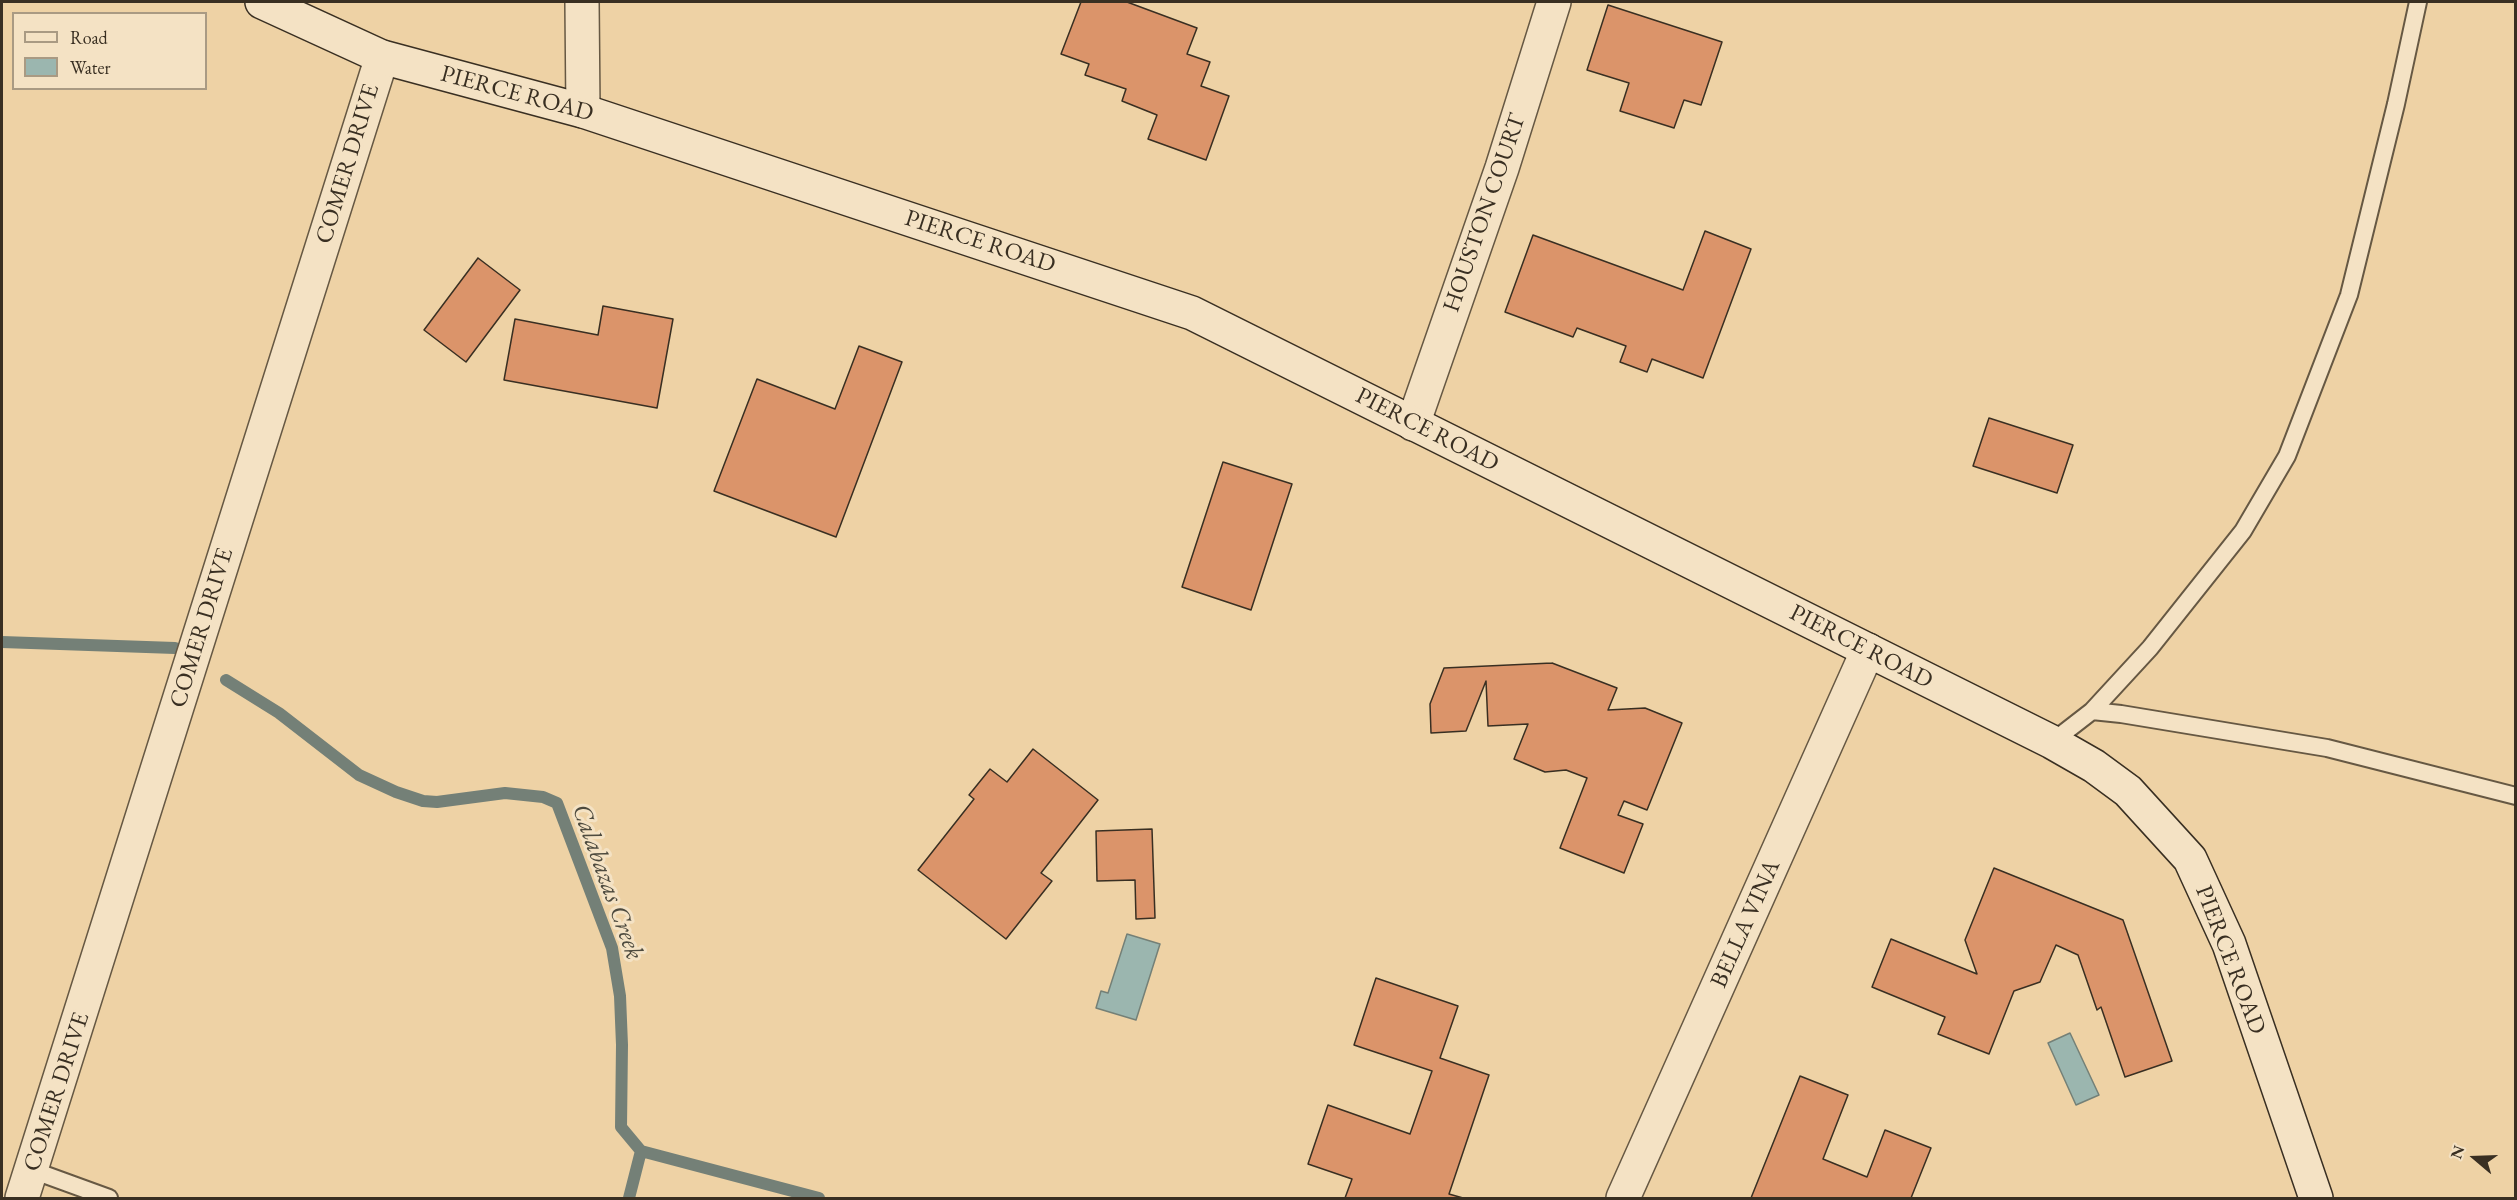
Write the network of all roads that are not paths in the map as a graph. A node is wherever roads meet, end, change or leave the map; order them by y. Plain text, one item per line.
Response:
1 (262, 2) edge
2 (582, 2) edge
3 (1554, 2) edge
4 (2418, 2) edge
5 (382, 57) junction
6 (583, 111) junction
7 (1413, 424) junction
8 (1868, 650) junction
9 (2092, 711) junction
10 (2052, 742) junction
11 (2516, 796) edge
12 (20, 1186) edge
13 (109, 1198) edge
14 (1623, 1198) edge
15 (2316, 1198) edge

1 - 5 street, PIERCE ROAD
2 - 6 street
3 - 7 street, HOUSTON COURT
4 - 9 lane
5 - 6 street, PIERCE ROAD
5 - 12 street, COMER DRIVE
6 - 7 street, PIERCE ROAD
7 - 8 street, PIERCE ROAD
8 - 10 street, PIERCE ROAD
8 - 14 street, BELLA VINA
9 - 10 lane
9 - 11 lane
10 - 15 street, PIERCE ROAD
12 - 13 lane

